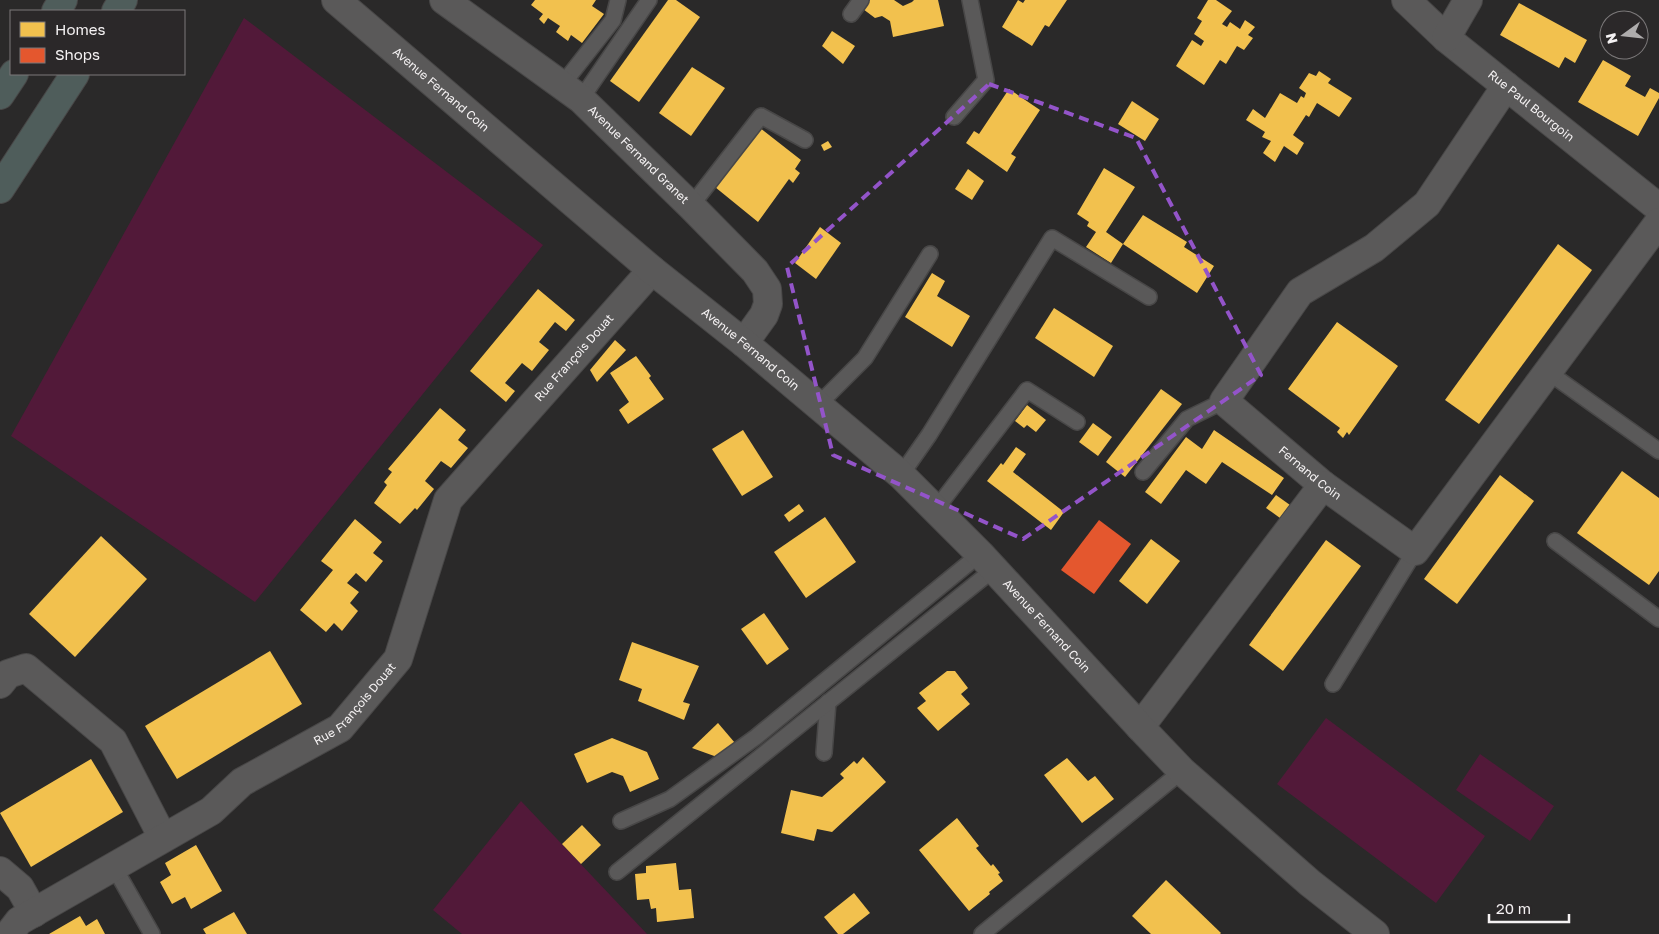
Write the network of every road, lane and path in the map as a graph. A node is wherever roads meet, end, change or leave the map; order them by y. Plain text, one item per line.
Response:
1 (336, 0) edge
2 (444, 0) edge
3 (618, 0) edge
4 (649, 0) edge
5 (861, 0) edge
6 (970, 0) edge
7 (1406, 0) edge
8 (1468, 0) edge
9 (852, 14) dead end
10 (1446, 38) junction
11 (13, 75) edge
12 (74, 75) edge
13 (1506, 86) junction
14 (572, 91) junction
15 (0, 95) edge
16 (954, 117) dead end
17 (805, 140) dead end
18 (0, 189) edge
19 (691, 206) junction
20 (1659, 208) edge
21 (1659, 222) edge
22 (930, 254) dead end
23 (652, 270) junction
24 (1149, 297) dead end
25 (744, 343) junction
26 (1548, 372) junction
27 (1224, 401) junction
28 (818, 405) junction
29 (1077, 422) dead end
30 (1659, 451) edge
31 (1143, 472) dead end
32 (901, 475) junction
33 (1322, 485) junction
34 (936, 509) junction
35 (1555, 541) dead end
36 (1415, 551) junction
37 (987, 561) junction
38 (1659, 619) edge
39 (0, 684) edge
40 (1333, 684) dead end
41 (828, 702) junction
42 (1140, 727) junction
43 (824, 753) dead end
44 (1182, 771) junction
45 (621, 821) dead end
46 (163, 838) junction
47 (114, 866) junction
48 (0, 871) edge
49 (617, 872) dead end
50 (34, 913) junction
51 (9, 934) edge
52 (152, 934) edge
53 (982, 934) edge
54 (1375, 934) edge

1 - 23 street, Avenue Fernand Coin
2 - 14 street, Avenue Fernand Granet
3 - 14 lane
4 - 14 lane
5 - 9 lane
6 - 16 lane
7 - 10 street, Rue Paul Bourgoin
8 - 10 street
10 - 13 street, Rue Paul Bourgoin
11 - 15 highway
12 - 18 highway
13 - 20 street, Rue Paul Bourgoin
13 - 27 street
14 - 19 street, Avenue Fernand Granet
17 - 19 lane
19 - 25 street, Avenue Fernand Granet
21 - 26 street
22 - 28 lane
23 - 25 street, Avenue Fernand Coin
23 - 46 street, Rue François Douat
24 - 32 lane
25 - 28 street, Avenue Fernand Coin
26 - 30 lane
26 - 36 street
27 - 31 lane
27 - 33 street, Fernand Coin
28 - 32 street, Avenue Fernand Coin
29 - 34 lane
32 - 34 street, Avenue Fernand Coin
33 - 36 street, Fernand Coin
33 - 42 street
34 - 37 street, Avenue Fernand Coin
35 - 38 lane
36 - 40 lane
37 - 41 lane
37 - 42 street, Avenue Fernand Coin
37 - 45 lane
39 - 46 street
41 - 43 lane
41 - 49 lane
42 - 44 street, Avenue Fernand Coin
44 - 53 lane
44 - 54 street, Avenue Fernand Coin
46 - 47 street, Rue François Douat
47 - 50 street, Rue François Douat
47 - 52 lane
48 - 50 street
50 - 51 street, Rue François Douat

